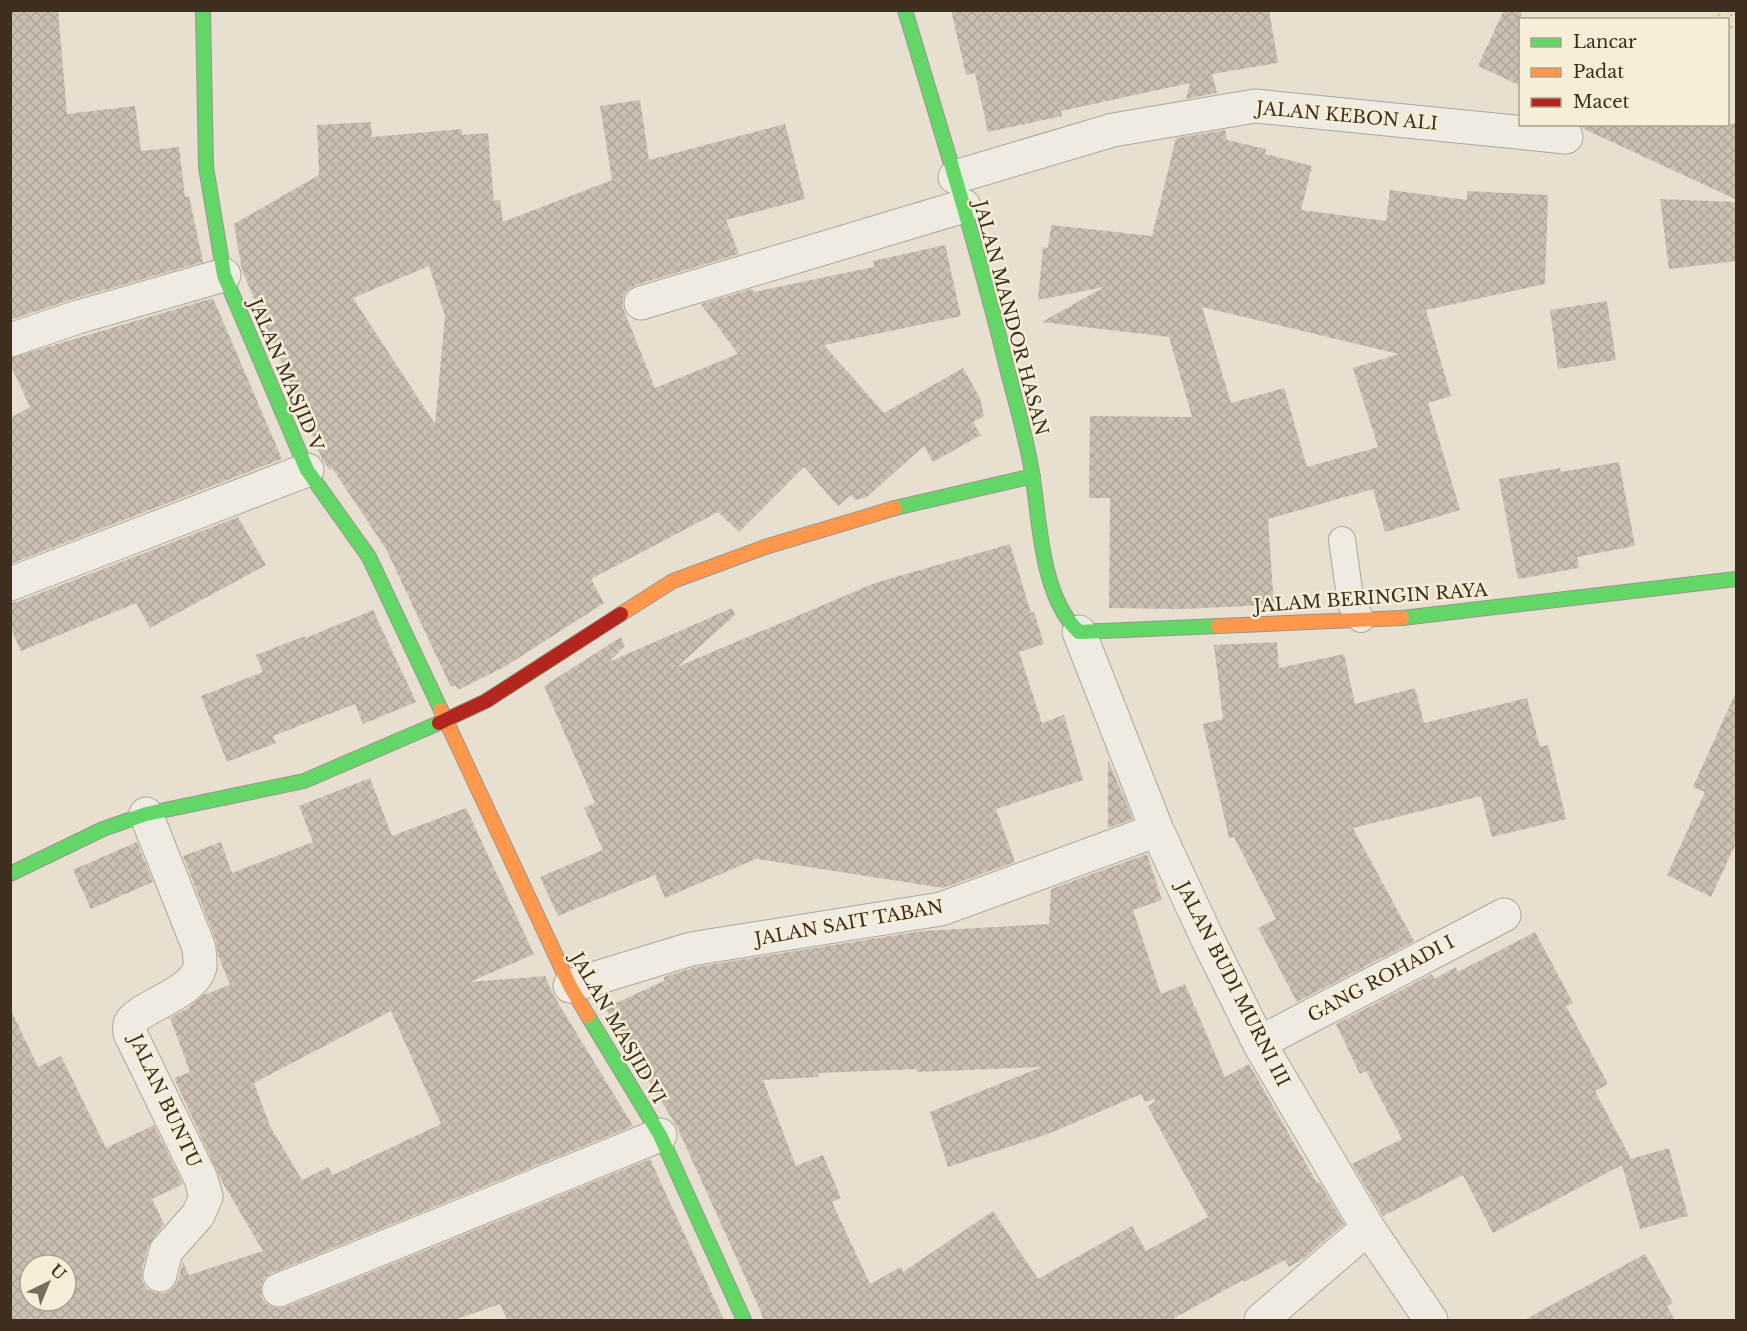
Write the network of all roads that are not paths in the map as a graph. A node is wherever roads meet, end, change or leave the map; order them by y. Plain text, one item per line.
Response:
1 (203, 10) edge
2 (905, 10) edge
3 (1566, 137) dead end
4 (960, 192) junction
5 (224, 275) junction
6 (641, 303) dead end
7 (10, 340) edge
8 (307, 470) junction
9 (1033, 476) junction
10 (1342, 540) dead end
11 (1737, 579) edge
12 (10, 584) edge
13 (1361, 619) junction
14 (1079, 632) junction
15 (446, 720) junction
16 (146, 814) junction
17 (1157, 830) junction
18 (10, 874) edge
19 (1504, 915) dead end
20 (570, 986) junction
21 (1258, 1043) junction
22 (660, 1135) junction
23 (1368, 1228) junction
24 (160, 1275) dead end
25 (279, 1290) dead end
26 (744, 1320) edge
27 (1261, 1320) edge
28 (1431, 1320) edge

1 - 5 street, JALAN MASJID V
2 - 4 street, JALAN MANDOR HASAN
3 - 4 street, JALAN KEBON ALI
4 - 6 street, JALAN KEBON ALI
4 - 9 street, JALAN MANDOR HASAN
5 - 7 street
5 - 8 street, JALAN MASJID V
8 - 12 street
8 - 15 street, JALAN MASJID V
9 - 14 street, JALAN MANDOR HASAN
9 - 15 street
10 - 13 lane
11 - 13 street, JALAM BERINGIN RAYA
13 - 14 street, JALAM BERINGIN RAYA
14 - 17 street, JALAN BUDI MURNI III
15 - 16 street
15 - 20 street, JALAN MASJID VI
16 - 18 street
16 - 24 street, JALAN BUNTU
17 - 20 street, JALAN SAIT TABAN
17 - 21 street, JALAN BUDI MURNI III
19 - 21 street, GANG ROHADI I
20 - 22 street, JALAN MASJID VI
21 - 23 street, JALAN BUDI MURNI III
22 - 25 street
22 - 26 street, JALAN MASJID VI
23 - 27 street
23 - 28 street, JALAN BUDI MURNI III

